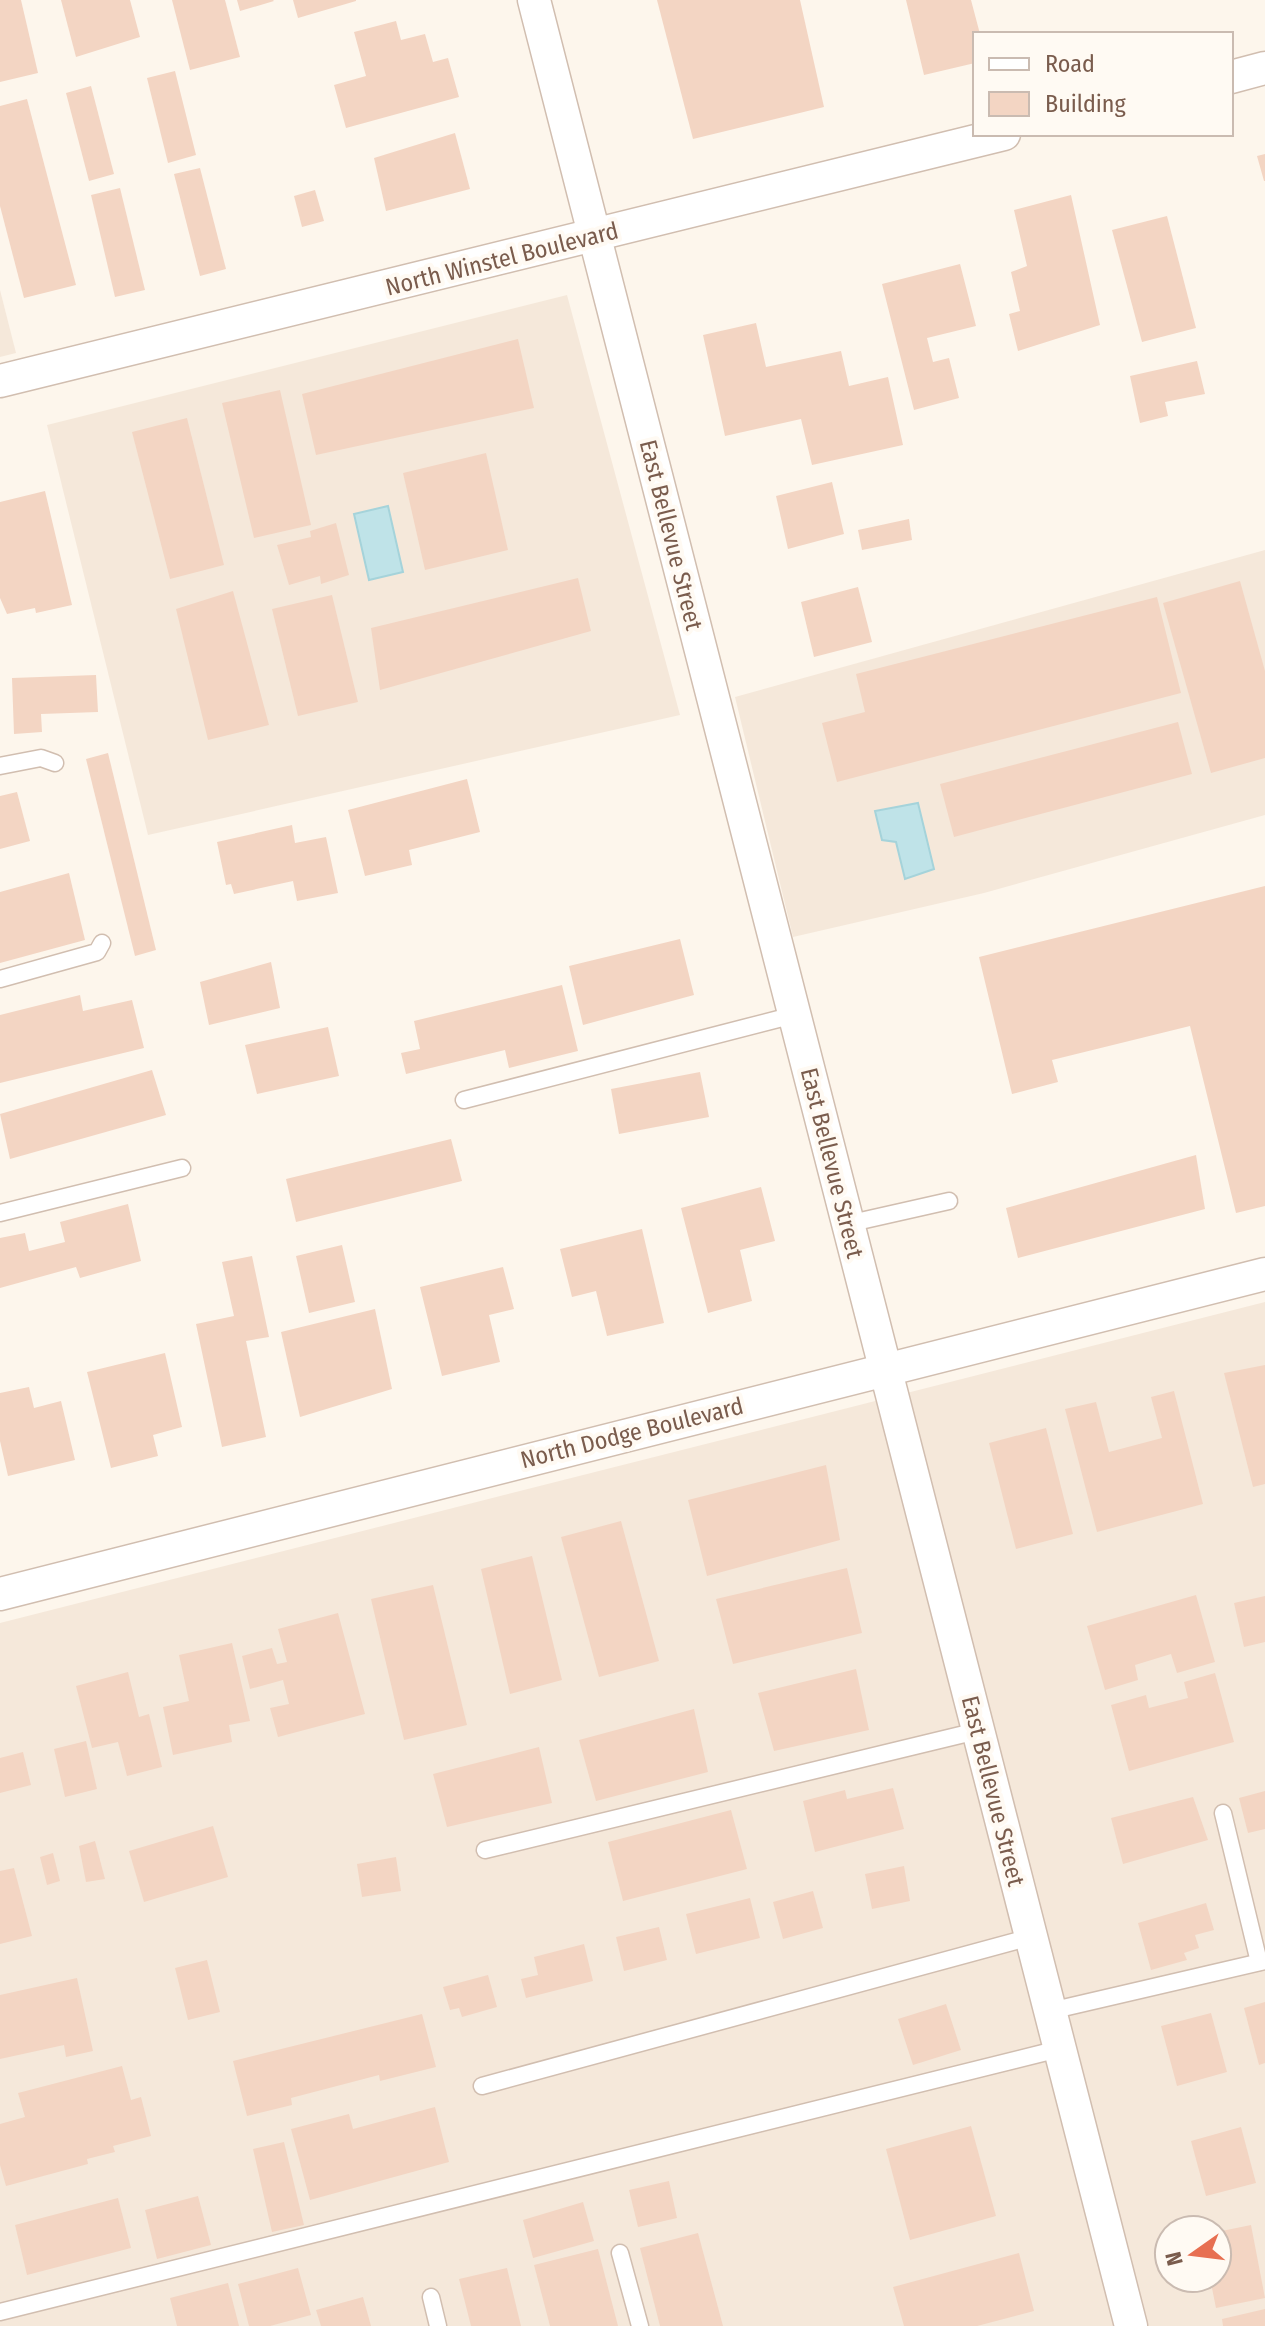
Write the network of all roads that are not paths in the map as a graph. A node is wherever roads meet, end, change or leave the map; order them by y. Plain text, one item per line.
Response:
1 (534, 0) edge
2 (1265, 68) edge
3 (1233, 76) edge
4 (996, 136) edge
5 (595, 236) junction
6 (0, 381) edge
7 (55, 763) dead end
8 (0, 766) edge
9 (102, 943) dead end
10 (0, 979) edge
11 (794, 1015) junction
12 (464, 1100) dead end
13 (182, 1168) dead end
14 (949, 1201) dead end
15 (0, 1213) edge
16 (847, 1224) junction
17 (1265, 1274) edge
18 (884, 1369) junction
19 (0, 1594) edge
20 (977, 1731) junction
21 (1223, 1813) dead end
22 (485, 1850) dead end
23 (1031, 1937) junction
24 (1262, 1962) edge
25 (1050, 2011) junction
26 (1059, 2049) junction
27 (482, 2086) dead end
28 (620, 2253) dead end
29 (431, 2297) dead end
30 (0, 2312) edge
31 (438, 2326) edge
32 (640, 2326) edge
33 (1131, 2326) edge

1 - 5 street, East Bellevue Street
2 - 3 street
4 - 5 street, North Winstel Boulevard
5 - 6 street, North Winstel Boulevard
5 - 11 street, East Bellevue Street
7 - 8 lane
9 - 10 lane
11 - 12 lane
11 - 16 street, East Bellevue Street
13 - 15 lane
14 - 16 lane
16 - 18 street, East Bellevue Street
17 - 18 street, North Dodge Boulevard
18 - 19 street, North Dodge Boulevard
18 - 20 street, East Bellevue Street
20 - 22 lane
20 - 23 street, East Bellevue Street
21 - 24 lane
23 - 25 street, East Bellevue Street
23 - 27 lane
24 - 25 lane
25 - 26 street, East Bellevue Street
26 - 30 lane
26 - 33 street, East Bellevue Street
28 - 32 lane
29 - 31 lane

